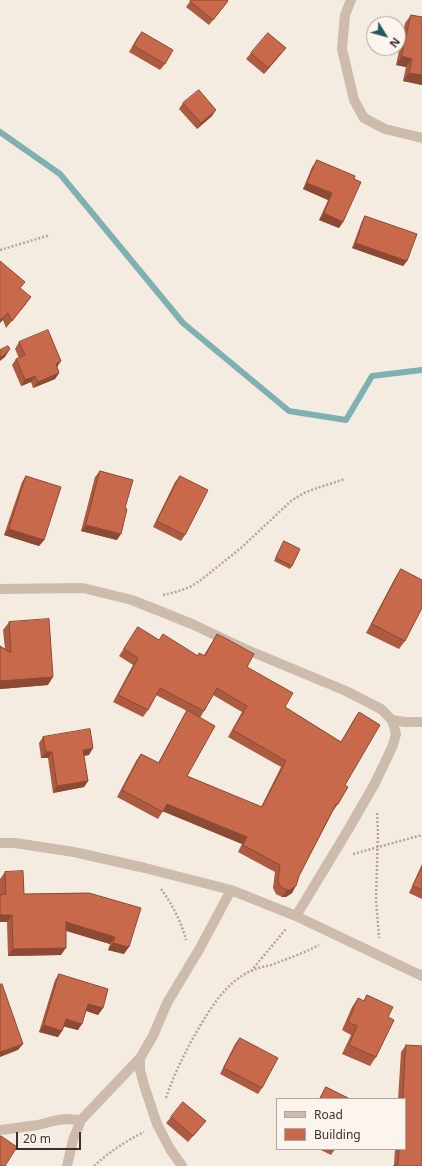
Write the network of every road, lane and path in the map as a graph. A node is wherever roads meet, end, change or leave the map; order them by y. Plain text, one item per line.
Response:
1 (351, 0) edge
2 (422, 138) edge
3 (50, 235) dead end
4 (0, 250) edge
5 (345, 478) dead end
6 (0, 589) edge
7 (132, 600) junction
8 (392, 720) junction
9 (422, 722) edge
10 (374, 785) junction
11 (422, 835) edge
12 (0, 843) edge
13 (377, 848) junction
14 (145, 868) junction
15 (231, 890) junction
16 (296, 916) junction
17 (337, 935) junction
18 (380, 956) junction
19 (191, 963) junction
20 (250, 972) junction
21 (422, 976) edge
22 (140, 1058) junction
23 (81, 1120) junction
24 (158, 1124) junction
25 (0, 1130) edge
26 (67, 1166) edge
27 (94, 1166) edge
28 (182, 1166) edge

1 - 2 street
3 - 4 path
5 - 7 path
6 - 7 street
7 - 8 street
8 - 9 street
8 - 10 street
10 - 13 path
10 - 16 street
11 - 13 path
12 - 14 street
13 - 18 path
14 - 15 street
14 - 19 path
15 - 16 street
15 - 19 street
16 - 17 street
16 - 20 path
17 - 18 street
17 - 20 path
18 - 21 street
19 - 22 street
20 - 24 path
22 - 23 street
22 - 24 street
23 - 25 street
23 - 26 street
24 - 27 path
24 - 28 street

